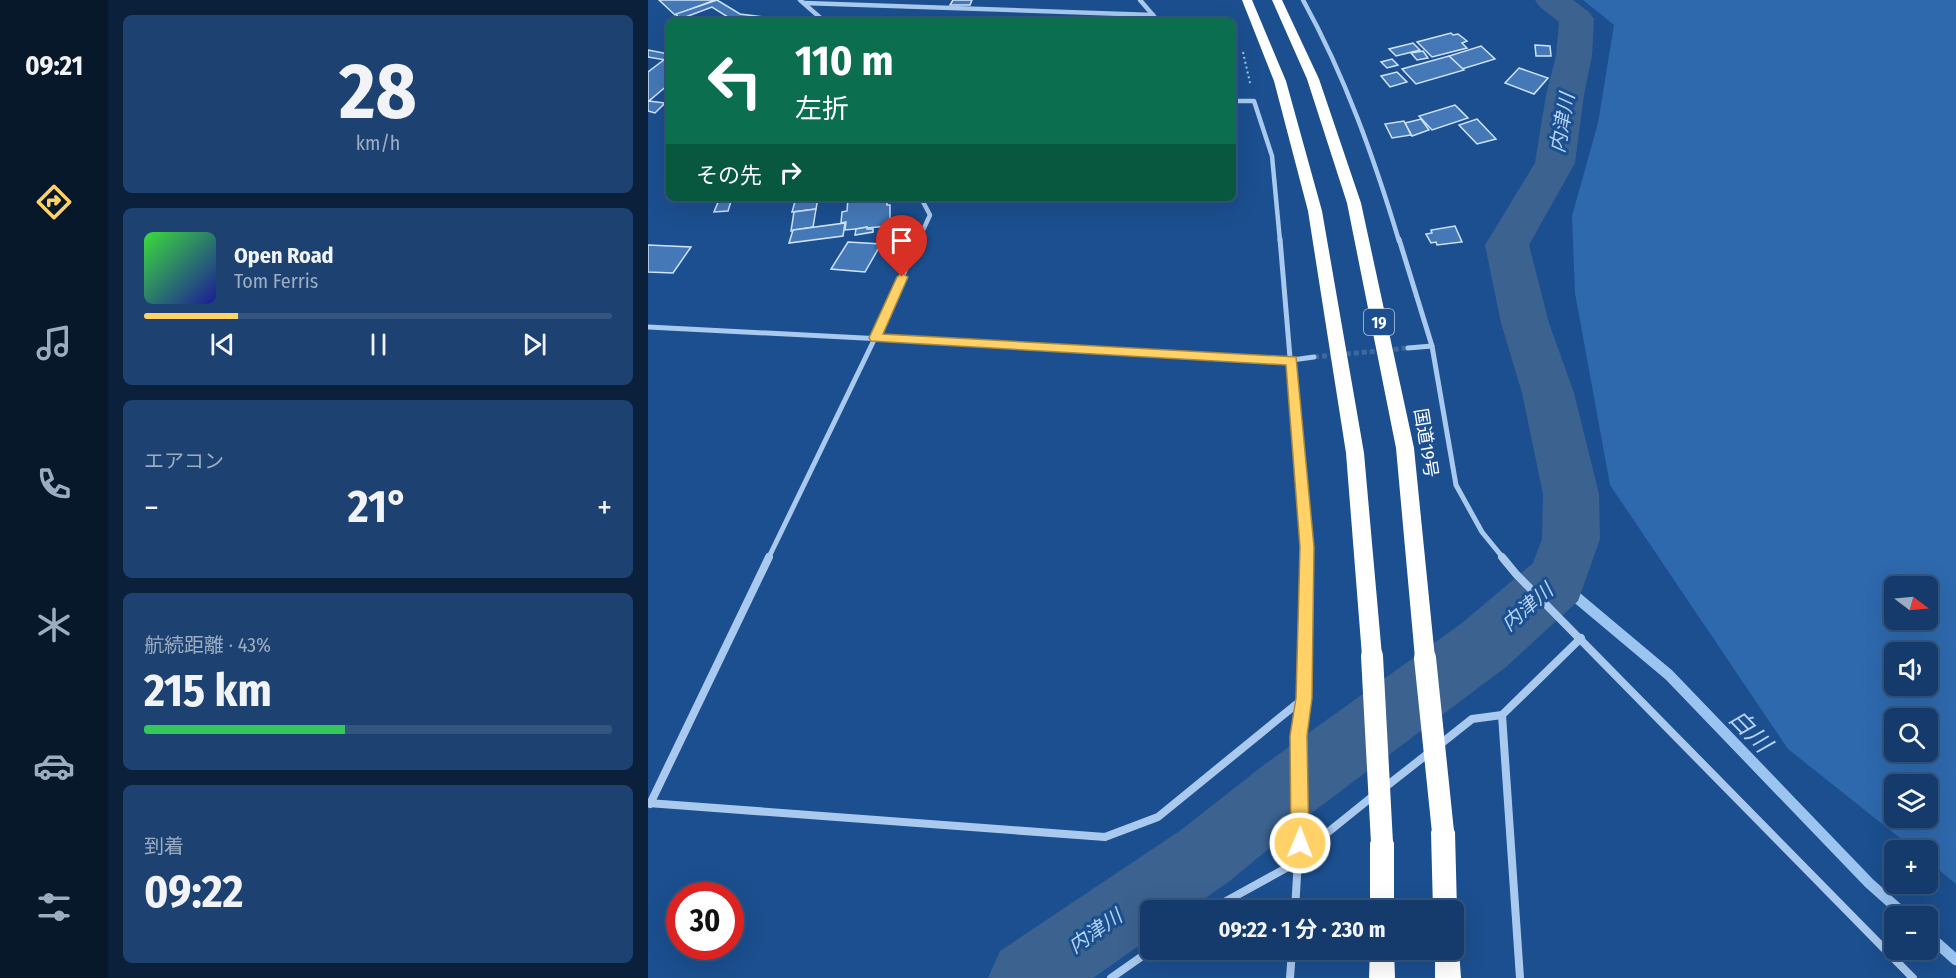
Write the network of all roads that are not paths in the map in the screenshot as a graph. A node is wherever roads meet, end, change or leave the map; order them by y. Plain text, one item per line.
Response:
1 (1140, 0) edge
2 (1247, 0) edge
3 (1277, 0) edge
4 (1303, 0) edge
5 (802, 2) edge
6 (1154, 15) junction
7 (821, 18) edge
8 (1156, 18) edge
9 (1236, 101) edge
10 (923, 201) edge
11 (648, 327) edge
12 (875, 338) junction
13 (1432, 346) junction
14 (1408, 348) tunnel mouth
15 (1314, 357) tunnel mouth
16 (1292, 360) junction
17 (1581, 638) junction
18 (1304, 698) junction
19 (1502, 715) junction
20 (649, 803) edge
21 (1299, 861) junction
22 (1228, 900) edge
23 (1296, 900) edge
24 (1382, 900) edge
25 (1445, 900) edge
26 (1140, 958) edge
27 (1292, 960) edge
28 (1382, 960) edge
29 (1447, 960) edge
30 (1111, 978) edge
31 (1290, 978) edge
32 (1382, 978) edge
33 (1448, 978) edge
34 (1520, 978) edge
35 (1913, 978) edge

1 - 6 street
2 - 24 highway, bridge
3 - 25 highway, 国道19号 / 19, bridge
4 - 13 street
5 - 6 street
5 - 7 street
6 - 8 street
9 - 16 street
10 - 12 street
11 - 12 street
12 - 16 street
12 - 20 street
13 - 14 street
13 - 17 street
15 - 16 street
16 - 18 street
17 - 19 street
17 - 35 street
18 - 20 street
18 - 21 street
19 - 21 street
19 - 34 street
21 - 22 street
21 - 23 street
26 - 30 street
27 - 31 street
28 - 32 highway
29 - 33 highway

